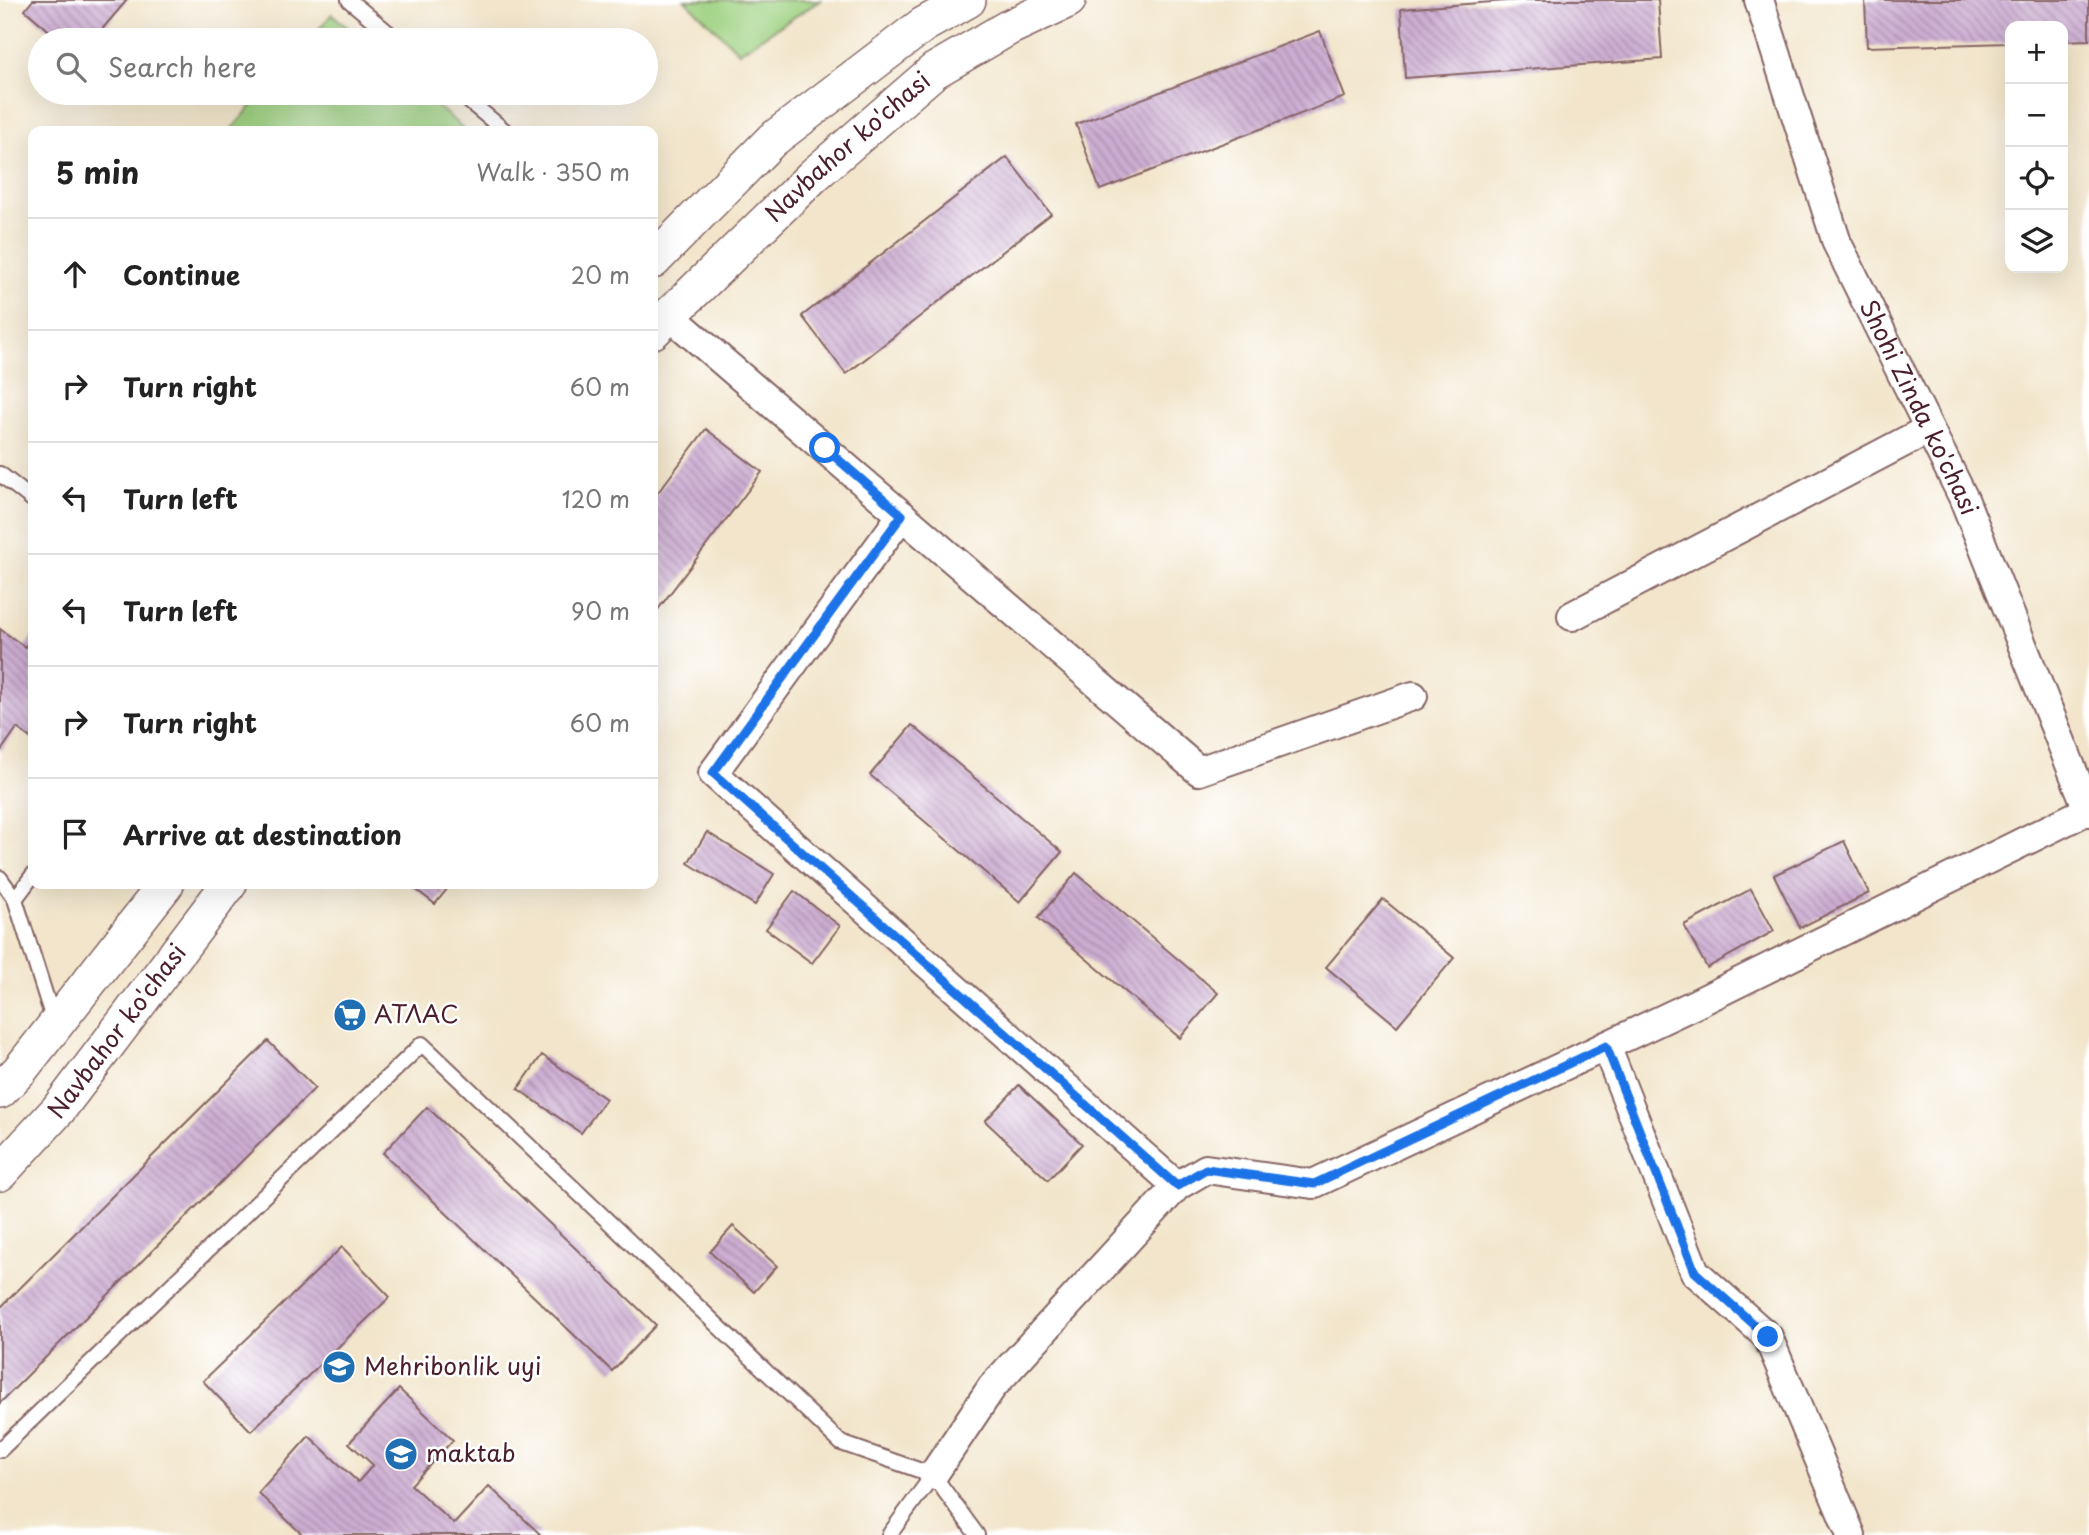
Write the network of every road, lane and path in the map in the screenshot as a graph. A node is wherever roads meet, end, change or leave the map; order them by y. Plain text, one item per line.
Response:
1 (349, 0) edge
2 (968, 0) edge
3 (1068, 0) edge
4 (1759, 0) edge
5 (383, 28) edge
6 (474, 105) edge
7 (499, 126) edge
8 (658, 254) edge
9 (661, 323) edge
10 (1929, 429) junction
11 (0, 474) edge
12 (28, 496) edge
13 (902, 515) junction
14 (1572, 616) dead end
15 (1413, 696) dead end
16 (2088, 811) edge
17 (0, 878) edge
18 (28, 882) edge
19 (162, 889) edge
20 (225, 889) edge
21 (15, 899) junction
22 (55, 1026) junction
23 (1606, 1046) junction
24 (0, 1091) edge
25 (0, 1173) edge
26 (1177, 1186) junction
27 (0, 1450) edge
28 (933, 1475) junction
29 (889, 1535) edge
30 (977, 1535) edge
31 (1851, 1535) edge

1 - 5 lane
2 - 8 street, Navbahor ko'chasi
3 - 9 street, Navbahor ko'chasi
4 - 10 street, Shohi Zinda ko'chasi
6 - 7 lane
9 - 13 street
10 - 14 street
10 - 16 street, Shohi Zinda ko'chasi
11 - 12 lane
13 - 15 street
13 - 26 street
16 - 23 street
17 - 21 lane
18 - 21 lane
19 - 22 street, Navbahor ko'chasi
20 - 25 street, Navbahor ko'chasi
21 - 22 lane
22 - 24 street, Navbahor ko'chasi
23 - 26 street
23 - 31 street
26 - 28 street
27 - 28 lane
28 - 29 lane
28 - 30 lane

